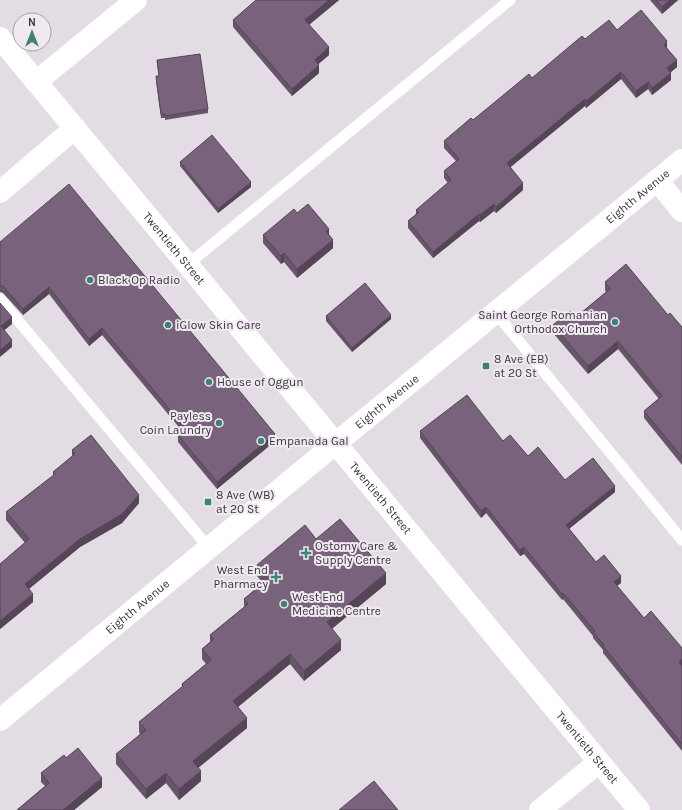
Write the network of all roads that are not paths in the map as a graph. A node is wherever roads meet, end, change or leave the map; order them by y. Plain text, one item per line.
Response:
1 (136, 0) edge
2 (510, 0) edge
3 (0, 38) edge
4 (36, 82) junction
5 (75, 128) junction
6 (682, 160) edge
7 (657, 180) junction
8 (0, 192) edge
9 (682, 211) edge
10 (188, 265) junction
11 (0, 299) edge
12 (495, 312) junction
13 (335, 444) junction
14 (682, 540) edge
15 (209, 548) junction
16 (0, 720) edge
17 (599, 762) junction
18 (540, 810) edge
19 (638, 810) edge

1 - 4 street
2 - 10 lane
3 - 4 street, Twentieth Street
4 - 5 street, Twentieth Street
5 - 8 street
5 - 10 street, Twentieth Street
6 - 7 street, Eighth Avenue
7 - 9 street
7 - 12 street, Eighth Avenue
10 - 13 street, Twentieth Street
11 - 15 lane
12 - 13 street, Eighth Avenue
12 - 14 lane
13 - 15 street, Eighth Avenue
13 - 17 street, Twentieth Street
15 - 16 street, Eighth Avenue
17 - 18 street
17 - 19 street, Twentieth Street

